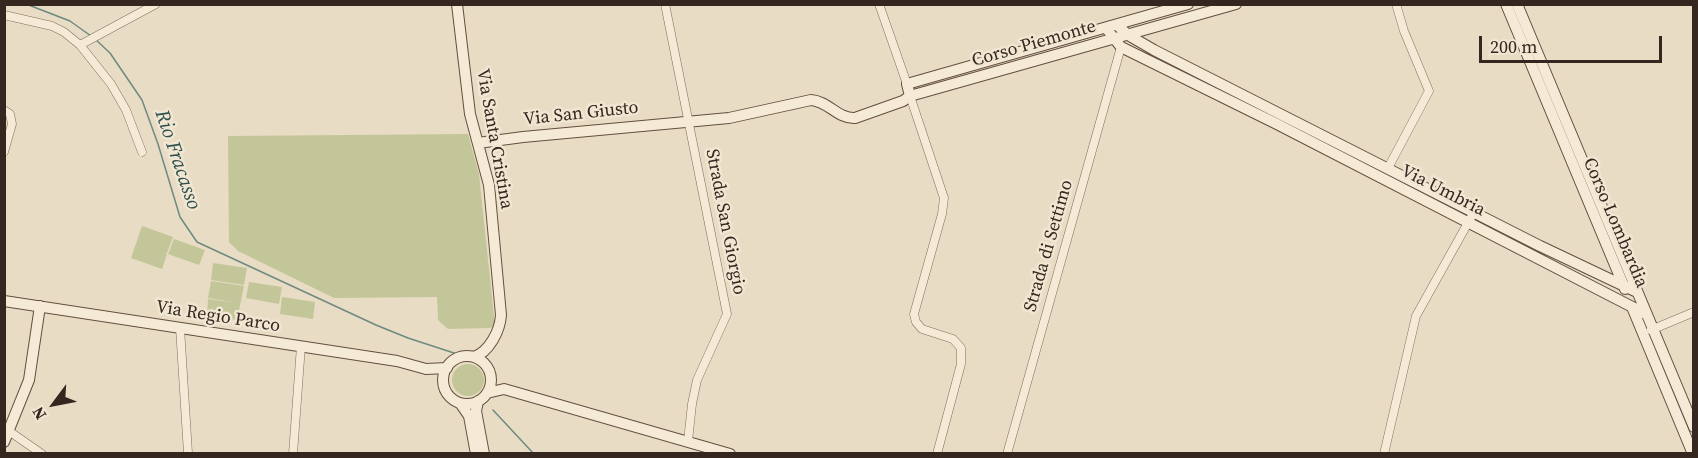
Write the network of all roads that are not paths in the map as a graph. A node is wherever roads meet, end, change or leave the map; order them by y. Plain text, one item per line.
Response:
1 (156, 4) edge
2 (457, 4) edge
3 (665, 4) edge
4 (879, 4) edge
5 (1188, 4) edge
6 (1236, 4) edge
7 (1396, 4) edge
8 (1506, 4) edge
9 (1517, 4) edge
10 (1176, 6) edge
11 (4, 15) edge
12 (1180, 20) junction
13 (1112, 26) junction
14 (1128, 35) junction
15 (1118, 43) junction
16 (80, 45) junction
17 (971, 66) junction
18 (1194, 70) junction
19 (1540, 73) junction
20 (975, 78) junction
21 (1191, 81) junction
22 (907, 84) junction
23 (910, 96) junction
24 (4, 110) edge
25 (1280, 119) junction
26 (688, 121) junction
27 (478, 143) junction
28 (1336, 148) junction
29 (4, 152) edge
30 (141, 152) dead end
31 (1388, 168) junction
32 (1474, 212) junction
33 (1468, 222) junction
34 (1605, 228) junction
35 (1543, 247) junction
36 (1539, 259) junction
37 (1624, 286) junction
38 (1637, 292) junction
39 (4, 301) edge
40 (40, 306) junction
41 (1632, 307) junction
42 (1694, 312) edge
43 (1646, 314) junction
44 (180, 328) junction
45 (1648, 331) junction
46 (301, 346) junction
47 (487, 348) junction
48 (474, 357) junction
49 (447, 368) junction
50 (426, 369) junction
51 (489, 373) junction
52 (444, 380) junction
53 (504, 389) junction
54 (487, 393) junction
55 (1676, 398) junction
56 (478, 401) junction
57 (460, 403) junction
58 (1694, 427) edge
59 (6, 433) edge
60 (688, 441) junction
61 (42, 453) edge
62 (188, 453) edge
63 (293, 453) edge
64 (476, 453) edge
65 (484, 453) edge
66 (730, 453) edge
67 (937, 453) edge
68 (1007, 453) edge
69 (1384, 453) edge
70 (1693, 453) edge

1 - 16 street
2 - 27 street, Via Santa Cristina
3 - 26 street, Strada San Giorgio
4 - 22 street
5 - 10 street, Corso Piemonte
6 - 12 street, Corso Piemonte
7 - 31 street, Via Umbria
8 - 19 street, Corso Lombardia
9 - 19 street, Corso Lombardia
10 - 12 street
10 - 13 street, Corso Piemonte
11 - 16 street
12 - 14 street, Corso Piemonte
13 - 14 street, Via Umbria
13 - 15 street, Via Umbria
13 - 17 street, Corso Piemonte
14 - 15 street, Corso Piemonte
14 - 18 street, Via Umbria
15 - 20 street, Corso Piemonte
15 - 21 street, Via Umbria
15 - 68 street, Strada di Settimo
16 - 30 street
17 - 20 street
17 - 22 street, Corso Piemonte
18 - 21 street
18 - 25 street, Via Umbria
19 - 34 street, Corso Lombardia
20 - 23 street, Corso Piemonte
21 - 25 street, Via Umbria
22 - 23 street
23 - 26 street, Corso Piemonte
23 - 67 street
24 - 29 street
25 - 28 street, Via Umbria
26 - 27 street, Via San Giusto
26 - 60 street, Strada San Giorgio
27 - 47 street, Via Santa Cristina
28 - 31 street, Via Umbria
28 - 33 street, Via Umbria
31 - 32 street, Via Umbria
32 - 33 street
32 - 35 street, Via Umbria
33 - 36 street, Via Umbria
33 - 69 street
34 - 37 street, Corso Lombardia
34 - 38 street, Corso Lombardia
35 - 36 street
35 - 37 street, Via Umbria
36 - 41 street, Via Umbria
37 - 38 street, Via Umbria
37 - 41 street, Corso Lombardia
38 - 43 street, Corso Lombardia
39 - 40 street, Via Regio Parco
40 - 44 street, Via Regio Parco
40 - 59 street
41 - 43 street, Via Umbria
41 - 45 street, Corso Lombardia
42 - 45 street
43 - 45 street, Corso Lombardia
44 - 46 street, Via Regio Parco
44 - 62 street
45 - 55 street, Corso Lombardia
46 - 50 street, Via Regio Parco
46 - 63 street
47 - 48 street, Via Santa Cristina
47 - 51 street, Via Santa Cristina
48 - 49 street
48 - 51 street
49 - 50 street, Via Regio Parco
49 - 52 street
50 - 52 street, Via Regio Parco
51 - 53 street
51 - 54 street
52 - 57 street
53 - 54 street
53 - 60 street
54 - 56 street
55 - 58 street, Corso Lombardia
55 - 70 street, Corso Lombardia
56 - 57 street
56 - 65 street
57 - 64 street
59 - 61 street
60 - 66 street

